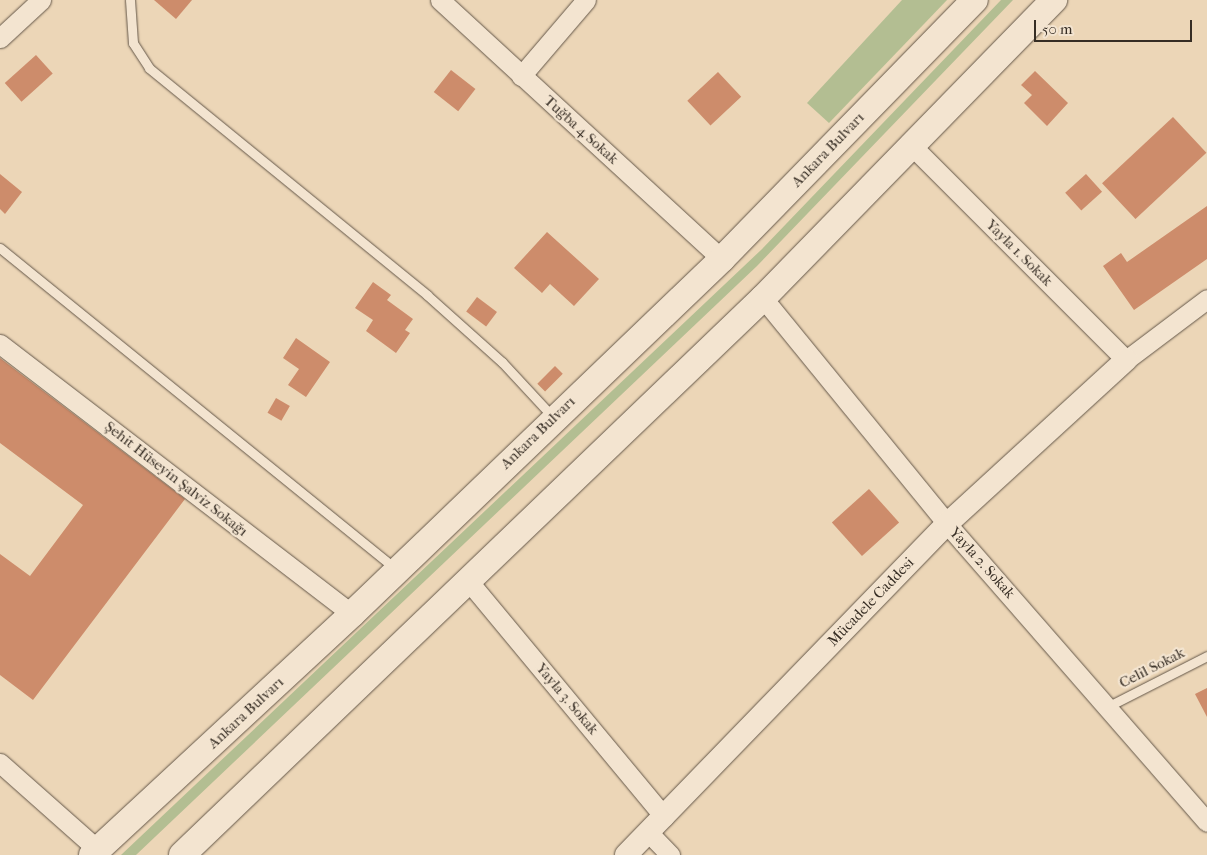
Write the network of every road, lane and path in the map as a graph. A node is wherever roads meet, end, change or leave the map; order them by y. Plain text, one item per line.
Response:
1 (41, 0) edge
2 (130, 0) edge
3 (440, 0) edge
4 (586, 0) edge
5 (975, 0) edge
6 (1054, 0) edge
7 (0, 38) edge
8 (521, 76) junction
9 (912, 146) junction
10 (0, 248) edge
11 (722, 258) junction
12 (763, 298) junction
13 (1207, 298) edge
14 (0, 344) edge
15 (1126, 360) junction
16 (554, 417) junction
17 (947, 524) junction
18 (397, 570) junction
19 (470, 583) junction
20 (352, 614) junction
21 (1207, 656) edge
22 (1109, 706) junction
23 (0, 763) edge
24 (1207, 822) edge
25 (656, 825) junction
26 (95, 852) edge
27 (182, 855) edge
28 (626, 855) edge
29 (670, 855) edge

1 - 7 street
2 - 16 lane
3 - 8 street, Tuğba 4 Sokak
4 - 8 street
5 - 11 main road, Ankara Bulvarı
6 - 9 main road
8 - 11 street, Tuğba 4 Sokak
9 - 12 main road
9 - 15 street, Yayla 1. Sokak
10 - 18 lane
11 - 16 main road, Ankara Bulvarı
12 - 17 street, Yayla 2. Sokak
12 - 19 main road
13 - 15 street
14 - 20 street, Şehit Hüseyin Şalviz Sokağı
15 - 17 street, Mücadele Caddesi
16 - 18 main road, Ankara Bulvarı
17 - 22 street, Yayla 2. Sokak
17 - 25 street, Mücadele Caddesi
18 - 20 main road, Ankara Bulvarı
19 - 25 street, Yayla 3. Sokak
19 - 27 main road
20 - 26 main road, Ankara Bulvarı
21 - 22 lane, Celil Sokak
22 - 24 street, Yayla 2. Sokak
23 - 26 street
25 - 28 street, Mücadele Caddesi
25 - 29 street, Yayla 3. Sokak

